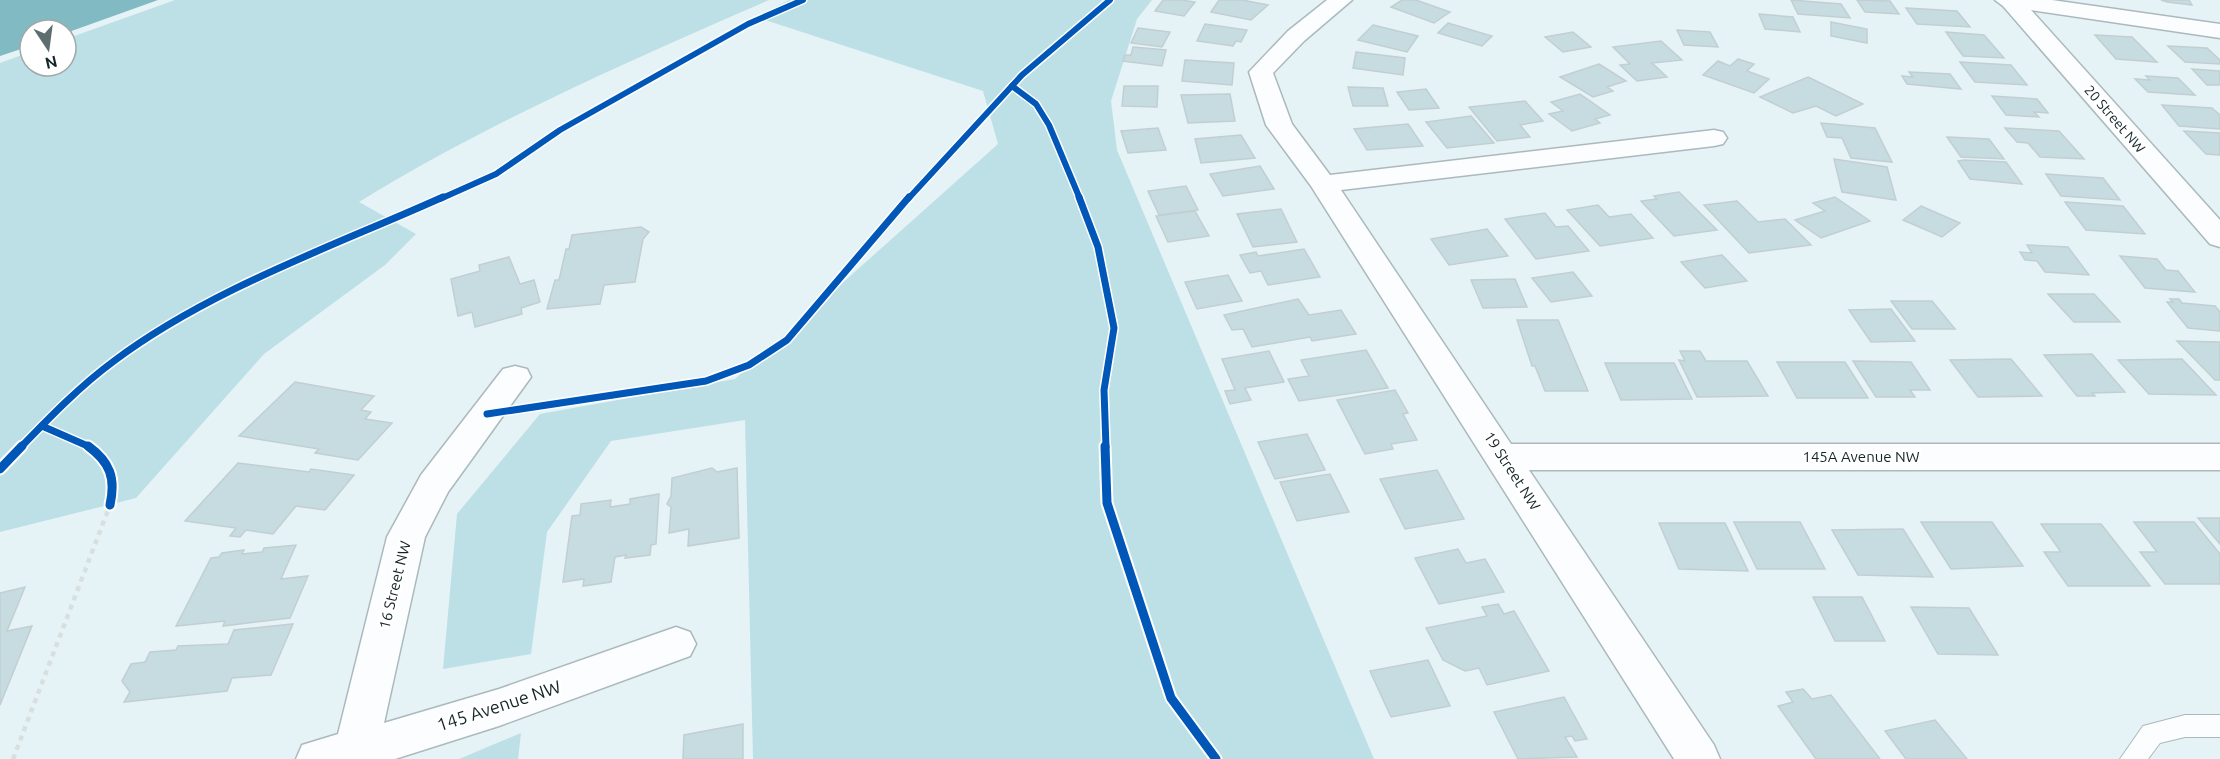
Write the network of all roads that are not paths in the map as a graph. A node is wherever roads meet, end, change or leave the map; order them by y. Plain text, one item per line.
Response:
1 (1341, 0) edge
2 (2006, 0) edge
3 (2011, 1) edge
4 (2220, 31) edge
5 (1714, 138) dead end
6 (1323, 184) junction
7 (2220, 238) edge
8 (515, 377) dead end
9 (1503, 457) junction
10 (2220, 457) edge
11 (676, 644) dead end
12 (2220, 726) edge
13 (337, 755) edge
14 (1698, 759) edge
15 (2133, 759) edge

1 - 6 street, 19 Street NW
2 - 3 street
3 - 4 street
3 - 7 street, 20 Street NW
5 - 6 street
6 - 9 street, 19 Street NW
8 - 13 street, 16 Street NW
9 - 10 street, 145A Avenue NW
9 - 14 street, 19 Street NW
11 - 13 street, 145 Avenue NW
12 - 15 lane

